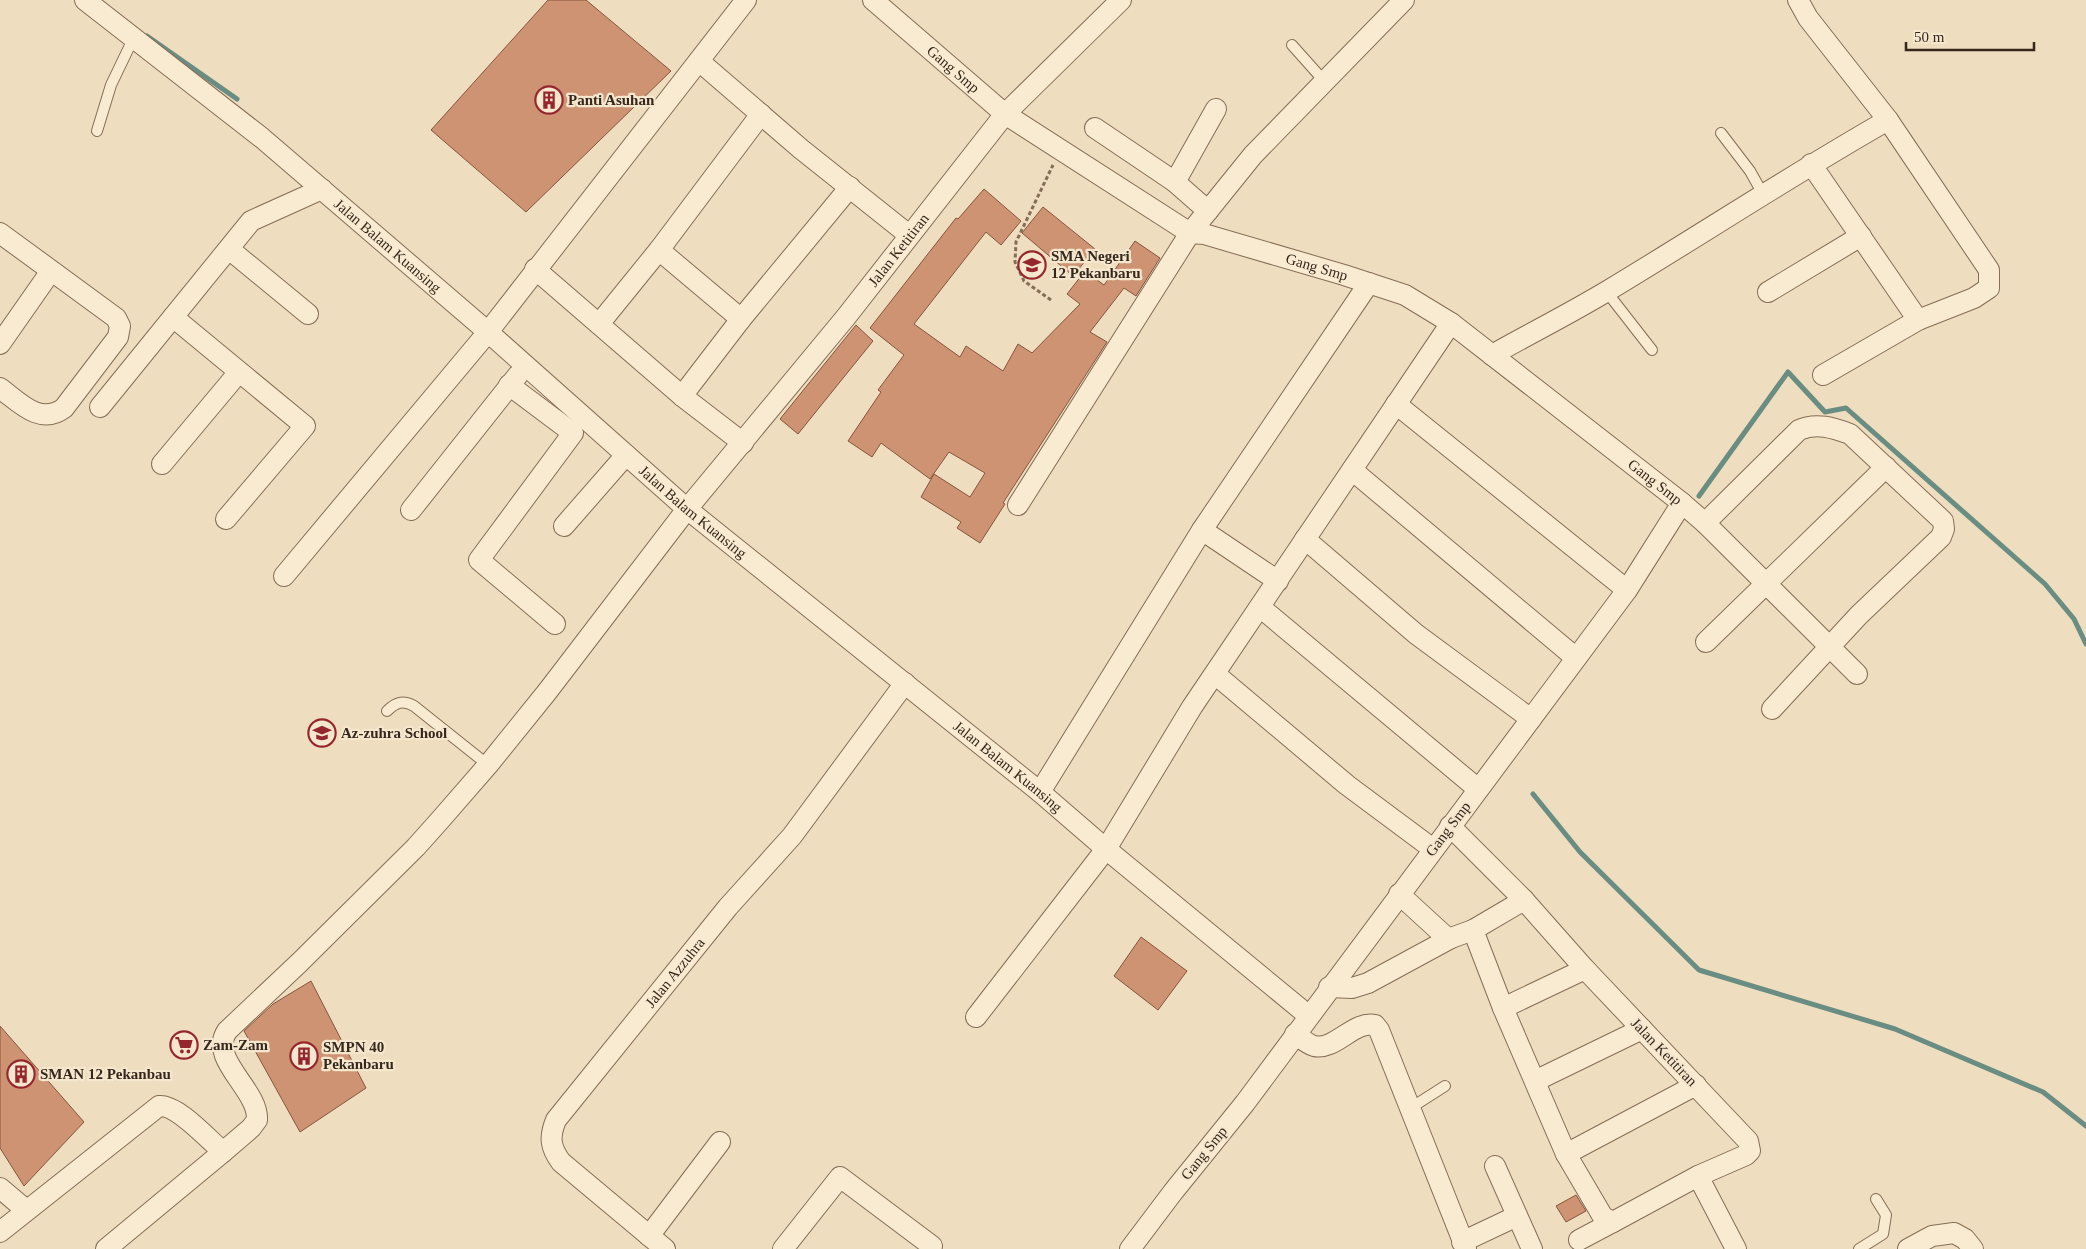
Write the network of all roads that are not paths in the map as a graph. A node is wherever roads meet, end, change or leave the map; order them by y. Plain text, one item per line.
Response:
1 (85, 0) edge
2 (746, 0) edge
3 (873, 0) edge
4 (1121, 0) edge
5 (1404, 0) edge
6 (1412, 0) edge
7 (1798, 0) edge
8 (134, 37) junction
9 (1292, 45) dead end
10 (699, 61) junction
11 (1325, 82) junction
12 (1216, 109) dead end
13 (761, 114) junction
14 (1005, 114) junction
15 (1888, 120) junction
16 (1095, 128) dead end
17 (97, 131) dead end
18 (1721, 133) dead end
19 (1811, 164) junction
20 (1175, 182) junction
21 (850, 187) junction
22 (322, 189) junction
23 (1764, 196) junction
24 (1208, 211) junction
25 (0, 233) edge
26 (1190, 233) junction
27 (909, 235) junction
28 (1861, 236) junction
29 (228, 249) junction
30 (659, 250) junction
31 (535, 269) junction
32 (51, 271) junction
33 (1369, 283) junction
34 (1606, 291) junction
35 (1768, 292) dead end
36 (308, 314) dead end
37 (173, 318) junction
38 (741, 318) junction
39 (1918, 320) junction
40 (1451, 323) junction
41 (599, 324) junction
42 (488, 332) junction
43 (0, 344) edge
44 (1652, 350) dead end
45 (1492, 355) junction
46 (525, 365) junction
47 (239, 372) junction
48 (1823, 375) dead end
49 (509, 386) junction
50 (0, 388) edge
51 (682, 396) junction
52 (1396, 404) junction
53 (100, 407) dead end
54 (743, 444) junction
55 (626, 455) junction
56 (162, 464) dead end
57 (1886, 467) junction
58 (1352, 470) junction
59 (1682, 504) junction
60 (1018, 505) dead end
61 (687, 509) junction
62 (411, 510) dead end
63 (226, 519) dead end
64 (1705, 523) junction
65 (564, 526) dead end
66 (1202, 530) junction
67 (1305, 539) junction
68 (284, 576) dead end
69 (1278, 581) junction
70 (1767, 584) junction
71 (1627, 590) junction
72 (1260, 607) junction
73 (555, 624) dead end
74 (1706, 642) dead end
75 (1830, 647) junction
76 (1576, 658) junction
77 (1215, 674) junction
78 (1857, 674) dead end
79 (905, 682) junction
80 (1772, 709) dead end
81 (387, 710) dead end
82 (1531, 719) junction
83 (488, 765) junction
84 (1478, 789) junction
85 (1040, 792) junction
86 (1450, 826) junction
87 (1433, 849) junction
88 (1106, 850) junction
89 (1400, 894) junction
90 (1524, 900) junction
91 (1473, 930) junction
92 (1451, 938) junction
93 (1585, 969) junction
94 (1329, 987) junction
95 (1503, 1008) junction
96 (1309, 1016) junction
97 (976, 1017) dead end
98 (1642, 1029) junction
99 (1295, 1034) junction
100 (1535, 1081) junction
101 (1446, 1086) dead end
102 (1696, 1086) junction
103 (1410, 1109) junction
104 (720, 1142) dead end
105 (223, 1152) junction
106 (1566, 1154) junction
107 (1495, 1166) dead end
108 (1698, 1176) junction
109 (0, 1188) edge
110 (1876, 1199) dead end
111 (26, 1210) junction
112 (1517, 1216) junction
113 (1613, 1222) junction
114 (0, 1232) edge
115 (649, 1236) junction
116 (1579, 1240) dead end
117 (1464, 1245) edge
118 (106, 1249) edge
119 (665, 1249) edge
120 (783, 1249) edge
121 (930, 1249) edge
122 (1130, 1249) edge
123 (1532, 1249) edge
124 (1736, 1249) edge
125 (1859, 1249) edge
126 (1908, 1249) edge
127 (1973, 1249) edge

1 - 8 street, Jalan Balam Kuansing
2 - 10 street
3 - 14 street, Gang Smp
4 - 14 street, Jalan Ketitiran
5 - 6 street
5 - 11 street
7 - 15 street
8 - 17 lane
8 - 22 street, Jalan Balam Kuansing
9 - 11 lane
10 - 13 street
10 - 31 street
11 - 24 street
12 - 20 street
13 - 21 street
13 - 30 street
14 - 26 street, Gang Smp
14 - 27 street, Jalan Ketitiran
15 - 19 street
15 - 39 street
16 - 20 street
18 - 23 lane
19 - 23 street
19 - 28 street
20 - 24 street
21 - 27 street
21 - 38 street
22 - 29 street
22 - 42 street, Jalan Balam Kuansing
23 - 34 street
24 - 26 street
25 - 32 street
26 - 33 street, Gang Smp
26 - 60 street
27 - 54 street, Jalan Ketitiran
28 - 35 street
28 - 39 street
29 - 36 street
29 - 37 street
30 - 38 street
30 - 41 street
31 - 41 street
31 - 42 street
32 - 43 street
32 - 50 street
33 - 40 street, Gang Smp
33 - 66 street
34 - 44 lane
34 - 45 street
37 - 47 street
37 - 53 street
38 - 51 street
39 - 48 street
40 - 45 street, Gang Smp
40 - 52 street
41 - 51 street
42 - 46 street, Jalan Balam Kuansing
42 - 68 street
45 - 59 street, Gang Smp
46 - 49 street
46 - 55 street, Jalan Balam Kuansing
47 - 56 street
47 - 63 street
49 - 62 street
49 - 73 street
51 - 54 street
52 - 58 street
52 - 71 street
54 - 61 street, Jalan Ketitiran
55 - 61 street, Jalan Balam Kuansing
55 - 65 street
57 - 64 street
57 - 70 street
57 - 75 street
58 - 67 street
58 - 76 street
59 - 64 street
59 - 71 street, Gang Smp
61 - 79 street, Jalan Balam Kuansing
61 - 83 street, Jalan Ketitiran
64 - 70 street
66 - 69 street
66 - 85 street
67 - 69 street
67 - 82 street
69 - 72 street
70 - 74 street
70 - 75 street
71 - 76 street, Gang Smp
72 - 77 street
72 - 84 street
75 - 78 street
75 - 80 street
76 - 82 street, Gang Smp
77 - 87 street
77 - 88 street
79 - 85 street, Jalan Balam Kuansing
79 - 115 street, Jalan Azzuhra
81 - 83 lane
82 - 84 street, Gang Smp
83 - 105 street, Jalan Ketitiran
84 - 86 street, Gang Smp
85 - 88 street, Jalan Balam Kuansing
86 - 87 street, Gang Smp
86 - 90 street, Jalan Ketitiran
87 - 89 street, Gang Smp
88 - 96 street, Jalan Balam Kuansing
88 - 97 street
89 - 92 street
89 - 94 street, Gang Smp
90 - 91 street
90 - 93 street, Jalan Ketitiran
91 - 92 street
91 - 95 street
92 - 94 street
93 - 95 street
93 - 98 street, Jalan Ketitiran
94 - 96 street, Gang Smp
95 - 100 street
96 - 99 street, Gang Smp
98 - 100 street
98 - 102 street, Jalan Ketitiran
99 - 103 street
99 - 122 street, Gang Smp
100 - 106 street
101 - 103 lane
102 - 106 street
102 - 108 street, Jalan Ketitiran
103 - 117 street
104 - 115 street
105 - 111 street
105 - 118 street, Jalan Ketitiran
106 - 113 street
107 - 112 street
108 - 113 street, Jalan Ketitiran
108 - 124 street
109 - 111 street
110 - 125 lane
111 - 114 street
112 - 117 street
112 - 123 street
113 - 116 street, Jalan Ketitiran
115 - 119 street, Jalan Azzuhra
120 - 121 street
126 - 127 street

